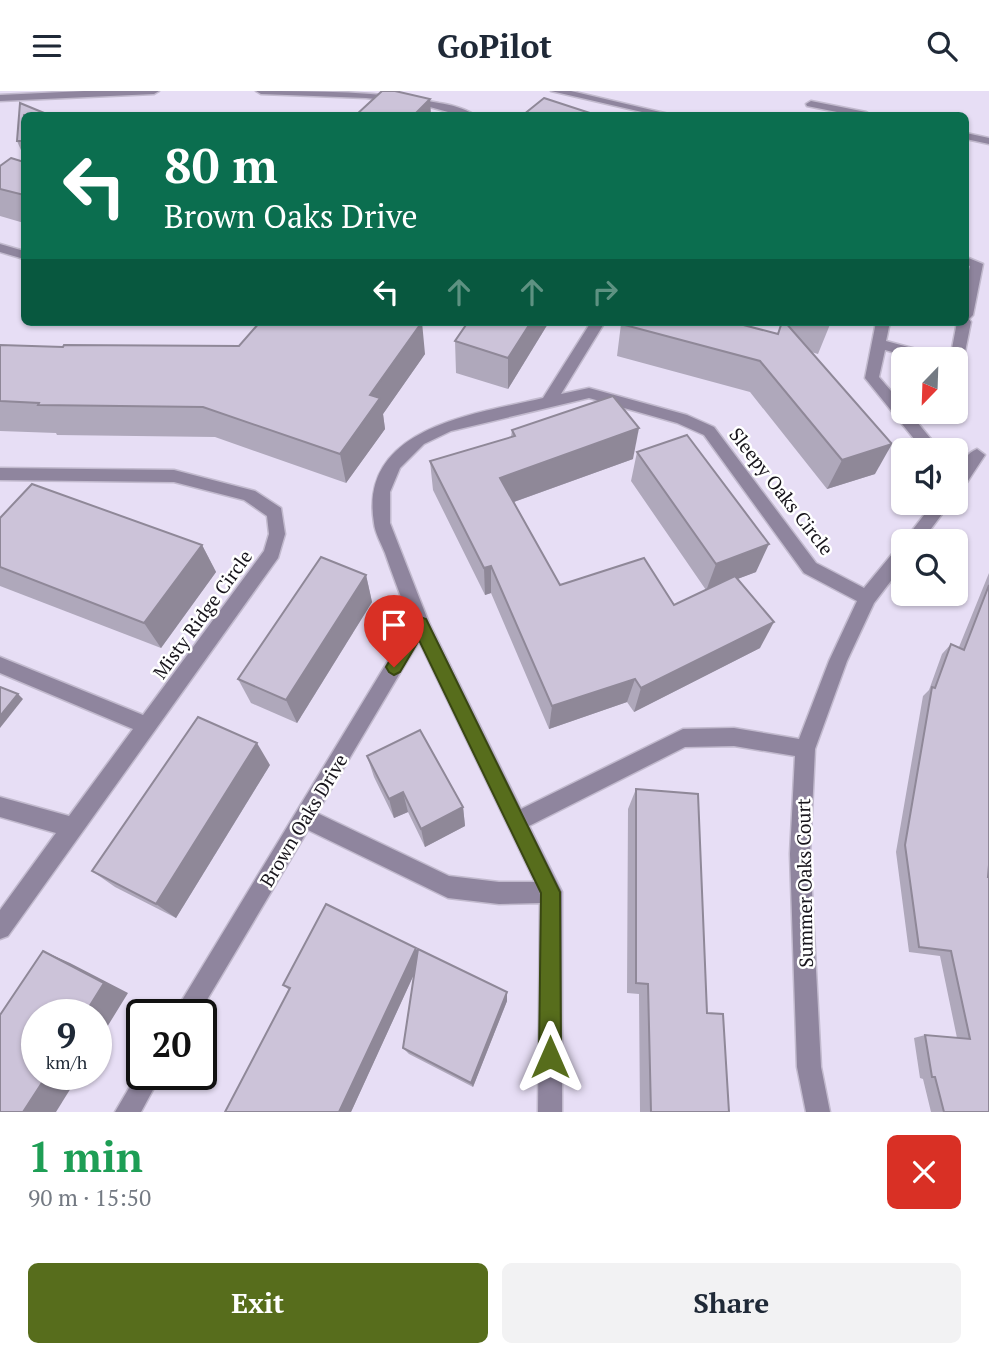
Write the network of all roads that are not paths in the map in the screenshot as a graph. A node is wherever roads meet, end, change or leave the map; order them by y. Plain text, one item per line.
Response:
1 (155, 91) edge
2 (261, 91) edge
3 (556, 91) edge
4 (817, 91) edge
5 (0, 100) edge
6 (809, 110) edge
7 (462, 112) edge
8 (654, 112) edge
9 (832, 112) edge
10 (969, 137) edge
11 (989, 141) edge
12 (0, 248) edge
13 (21, 254) edge
14 (969, 262) edge
15 (969, 301) edge
16 (596, 326) edge
17 (882, 326) edge
18 (963, 326) edge
19 (877, 343) junction
20 (892, 347) edge
21 (959, 347) edge
22 (550, 401) junction
23 (922, 438) edge
24 (977, 455) dead end
25 (968, 465) edge
26 (0, 474) edge
27 (933, 515) edge
28 (922, 529) edge
29 (891, 568) edge
30 (867, 598) junction
31 (420, 624) junction
32 (0, 665) edge
33 (147, 726) junction
34 (805, 749) junction
35 (0, 807) edge
36 (305, 818) junction
37 (518, 821) junction
38 (74, 828) junction
39 (551, 892) junction
40 (0, 928) edge
41 (195, 999) edge
42 (140, 1090) edge
43 (127, 1112) edge
44 (550, 1112) edge
45 (818, 1112) edge

1 - 5 street
2 - 7 street
3 - 8 street
4 - 6 street
6 - 9 street
10 - 11 street
12 - 13 street
14 - 15 street
16 - 22 street
17 - 19 street
18 - 21 street
19 - 20 street
19 - 23 street
22 - 30 street, Sleepy Oaks Circle
22 - 31 street, Sleepy Oaks Circle
24 - 25 street
26 - 33 street, Misty Ridge Circle
27 - 28 street
29 - 30 street, Summer Oaks Court
30 - 34 street, Summer Oaks Court
31 - 36 street, Brown Oaks Drive
31 - 37 street, Sleepy Oaks Circle
32 - 33 street
33 - 38 street, Misty Ridge Circle
34 - 37 street
34 - 45 street, Summer Oaks Court
35 - 38 street
36 - 39 street
36 - 41 street, Brown Oaks Drive
37 - 39 street, Sleepy Oaks Circle
38 - 40 street, Misty Ridge Circle
39 - 44 street
42 - 43 street

